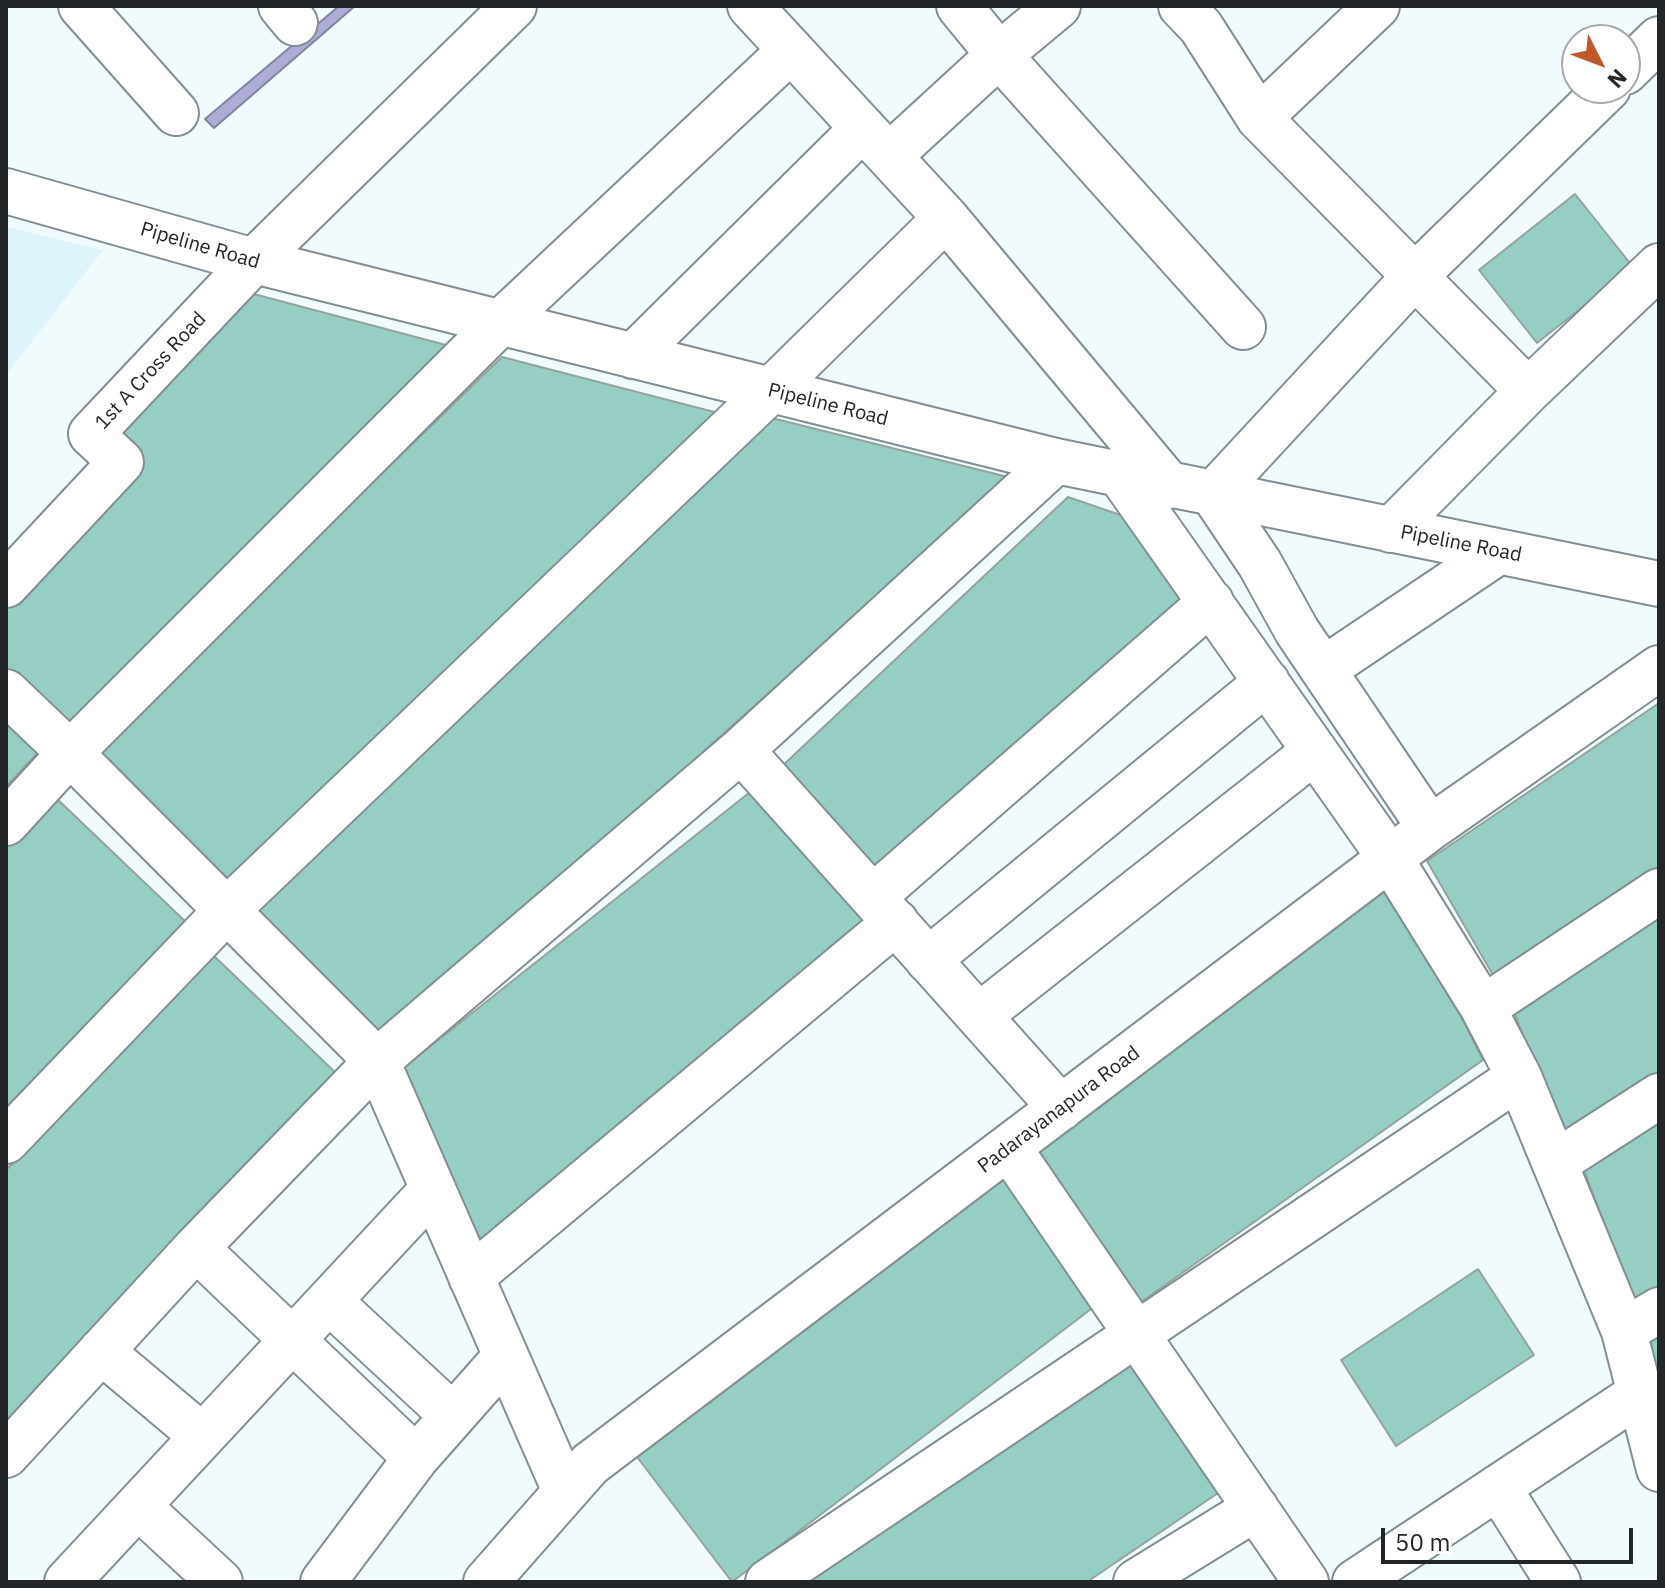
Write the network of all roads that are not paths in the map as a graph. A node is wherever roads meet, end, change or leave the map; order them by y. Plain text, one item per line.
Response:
1 (81, 6) edge
2 (514, 6) edge
3 (750, 6) edge
4 (959, 6) edge
5 (1058, 6) edge
6 (1181, 6) edge
7 (1377, 6) edge
8 (1659, 39) edge
9 (791, 50) junction
10 (999, 55) junction
11 (1641, 56) edge
12 (1592, 104) edge
13 (176, 113) dead end
14 (1259, 118) junction
15 (876, 142) junction
16 (6, 191) edge
17 (946, 218) junction
18 (254, 261) junction
19 (1659, 266) edge
20 (1415, 276) junction
21 (500, 323) junction
22 (1243, 327) dead end
23 (633, 356) junction
24 (771, 390) junction
25 (1528, 391) junction
26 (1056, 461) junction
27 (1121, 476) junction
28 (1170, 486) junction
29 (1213, 494) junction
30 (1391, 530) junction
31 (1498, 552) junction
32 (1659, 584) edge
33 (6, 585) edge
34 (1211, 602) junction
35 (1659, 668) edge
36 (1324, 669) junction
37 (1267, 682) junction
38 (6, 692) edge
39 (741, 750) junction
40 (1315, 751) junction
41 (70, 753) junction
42 (6, 823) edge
43 (1430, 828) junction
44 (1390, 858) junction
45 (1659, 891) edge
46 (885, 909) junction
47 (227, 910) junction
48 (928, 960) junction
49 (1483, 1008) junction
50 (980, 1015) junction
51 (377, 1061) junction
52 (1519, 1077) junction
53 (1659, 1096) edge
54 (1061, 1108) junction
55 (6, 1141) edge
56 (1009, 1148) junction
57 (1555, 1163) junction
58 (433, 1189) junction
59 (196, 1248) junction
60 (471, 1277) junction
61 (329, 1301) junction
62 (1642, 1321) edge
63 (1138, 1336) junction
64 (292, 1340) junction
65 (101, 1351) junction
66 (506, 1356) junction
67 (1639, 1394) junction
68 (453, 1416) junction
69 (202, 1436) junction
70 (1657, 1452) edge
71 (6, 1455) edge
72 (416, 1458) junction
73 (1498, 1487) junction
74 (565, 1491) junction
75 (138, 1506) junction
76 (1256, 1508) junction
77 (1189, 1568) edge
78 (67, 1582) edge
79 (220, 1582) edge
80 (323, 1582) edge
81 (486, 1582) edge
82 (768, 1582) edge
83 (1136, 1582) edge
84 (1306, 1582) edge
85 (1355, 1582) edge
86 (1558, 1582) edge

1 - 13 street
2 - 18 street
3 - 9 street
4 - 10 street
5 - 10 street
6 - 14 street
7 - 14 street
8 - 11 street
9 - 15 street
9 - 21 street
10 - 15 street
10 - 22 street
12 - 20 street
14 - 20 street
15 - 17 street
15 - 23 street
16 - 18 street, Pipeline Road
17 - 24 street
17 - 28 street
18 - 21 street, Pipeline Road
18 - 33 street, 1st A Cross Road
19 - 25 street
20 - 25 street
20 - 29 street
21 - 23 street, Pipeline Road
21 - 41 street
23 - 24 street, Pipeline Road
24 - 26 street, Pipeline Road
24 - 47 street
25 - 30 street
26 - 27 street, Pipeline Road
26 - 39 street
27 - 28 street, Pipeline Road
27 - 34 street
28 - 29 street, Pipeline Road
29 - 30 street, Pipeline Road
29 - 36 street
30 - 31 street, Pipeline Road
31 - 32 street, Pipeline Road
31 - 36 street
34 - 37 street
34 - 46 street
35 - 43 street, Padarayanapura Road
36 - 43 street
37 - 40 street
37 - 48 street
38 - 41 street
39 - 46 street
39 - 51 street
40 - 44 street
40 - 50 street
41 - 42 street
41 - 47 street
43 - 44 street, Padarayanapura Road
44 - 49 street
44 - 54 street, Padarayanapura Road
45 - 49 street
46 - 48 street
46 - 60 street
47 - 51 street
47 - 55 street
48 - 50 street
49 - 52 street
50 - 54 street
51 - 58 street
51 - 59 street
52 - 57 street
52 - 63 street
53 - 57 street
54 - 56 street, Padarayanapura Road
56 - 63 street
56 - 74 street, Padarayanapura Road
57 - 62 street
58 - 60 street
58 - 61 street
59 - 64 street
59 - 65 street
60 - 66 street
61 - 64 street
61 - 68 street
62 - 67 street
63 - 76 street
63 - 82 street
64 - 69 street
64 - 72 street
65 - 69 street
65 - 71 street
66 - 68 street
66 - 74 street
67 - 70 street
67 - 73 street
68 - 72 street
69 - 75 street
72 - 80 street
73 - 85 street
73 - 86 street
74 - 81 street, Padarayanapura Road
75 - 78 street
75 - 79 street
76 - 77 street
76 - 84 street
77 - 83 street

